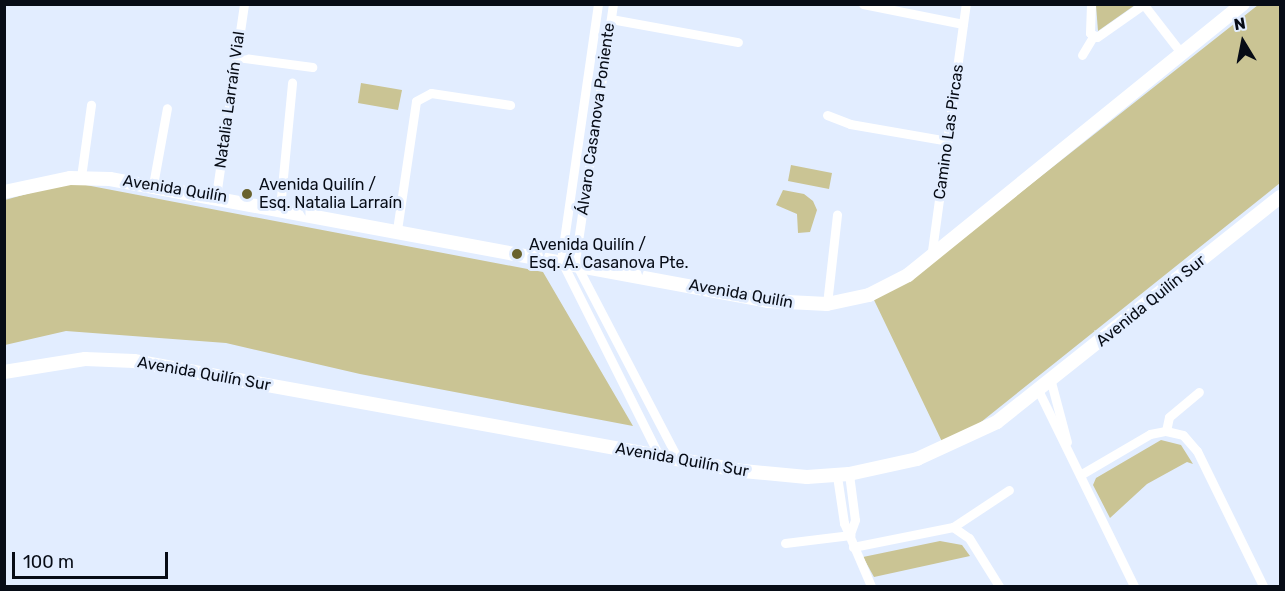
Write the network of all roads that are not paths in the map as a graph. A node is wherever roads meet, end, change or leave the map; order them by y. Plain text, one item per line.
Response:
1 (244, 4) edge
2 (598, 4) edge
3 (613, 4) edge
4 (863, 4) edge
5 (966, 4) edge
6 (1091, 4) edge
7 (1243, 4) edge
8 (1144, 5) edge
9 (611, 19) junction
10 (963, 24) junction
11 (1093, 37) junction
12 (738, 42) dead end
13 (1182, 54) junction
14 (1082, 55) dead end
15 (237, 57) junction
16 (312, 67) dead end
17 (292, 83) dead end
18 (91, 105) dead end
19 (510, 105) dead end
20 (167, 108) dead end
21 (827, 115) dead end
22 (948, 141) junction
23 (81, 177) junction
24 (153, 185) junction
25 (4, 192) edge
26 (216, 196) junction
27 (1281, 197) edge
28 (280, 208) junction
29 (837, 215) dead end
30 (397, 230) junction
31 (931, 259) junction
32 (568, 261) junction
33 (827, 304) junction
34 (4, 372) edge
35 (1051, 382) junction
36 (1039, 392) junction
37 (1199, 392) dead end
38 (1166, 431) junction
39 (1068, 447) junction
40 (659, 456) junction
41 (678, 459) junction
42 (843, 475) junction
43 (1080, 475) junction
44 (1009, 490) dead end
45 (953, 527) junction
46 (850, 534) junction
47 (785, 543) dead end
48 (853, 547) junction
49 (872, 586) edge
50 (999, 586) edge
51 (1134, 586) edge
52 (1263, 586) edge

1 - 15 street, Natalia Larraín Vial
2 - 32 street, Álvaro Casanova Poniente
3 - 9 street, Álvaro Casanova Poniente
4 - 10 street
5 - 10 street, Camino Las Pircas
6 - 11 street
7 - 13 street, Avenida Quilín
8 - 11 street
8 - 13 street
9 - 12 street
9 - 32 street, Álvaro Casanova Poniente
10 - 22 street, Camino Las Pircas
11 - 14 street
13 - 31 street, Avenida Quilín
15 - 16 street
15 - 26 street, Natalia Larraín Vial
17 - 28 street
18 - 23 street
19 - 30 street
20 - 24 street
21 - 22 street
22 - 31 street, Camino Las Pircas
23 - 24 street, Avenida Quilín
23 - 25 street, Avenida Quilín
24 - 26 street, Avenida Quilín
26 - 28 street, Avenida Quilín
27 - 35 street, Avenida Quilín Sur
28 - 30 street, Avenida Quilín
29 - 33 street
30 - 32 street, Avenida Quilín
31 - 33 street, Avenida Quilín
32 - 33 street, Avenida Quilín
32 - 40 street
32 - 41 street
34 - 40 street, Avenida Quilín Sur
35 - 36 street, Avenida Quilín Sur
35 - 39 street
36 - 39 street
36 - 42 street, Avenida Quilín Sur
37 - 38 street
38 - 43 street
38 - 52 street
39 - 43 street
40 - 41 street, Avenida Quilín Sur
41 - 42 street, Avenida Quilín Sur
42 - 46 street
43 - 51 street
44 - 45 street
45 - 48 street
45 - 50 street
46 - 47 street
46 - 48 street
48 - 49 street

